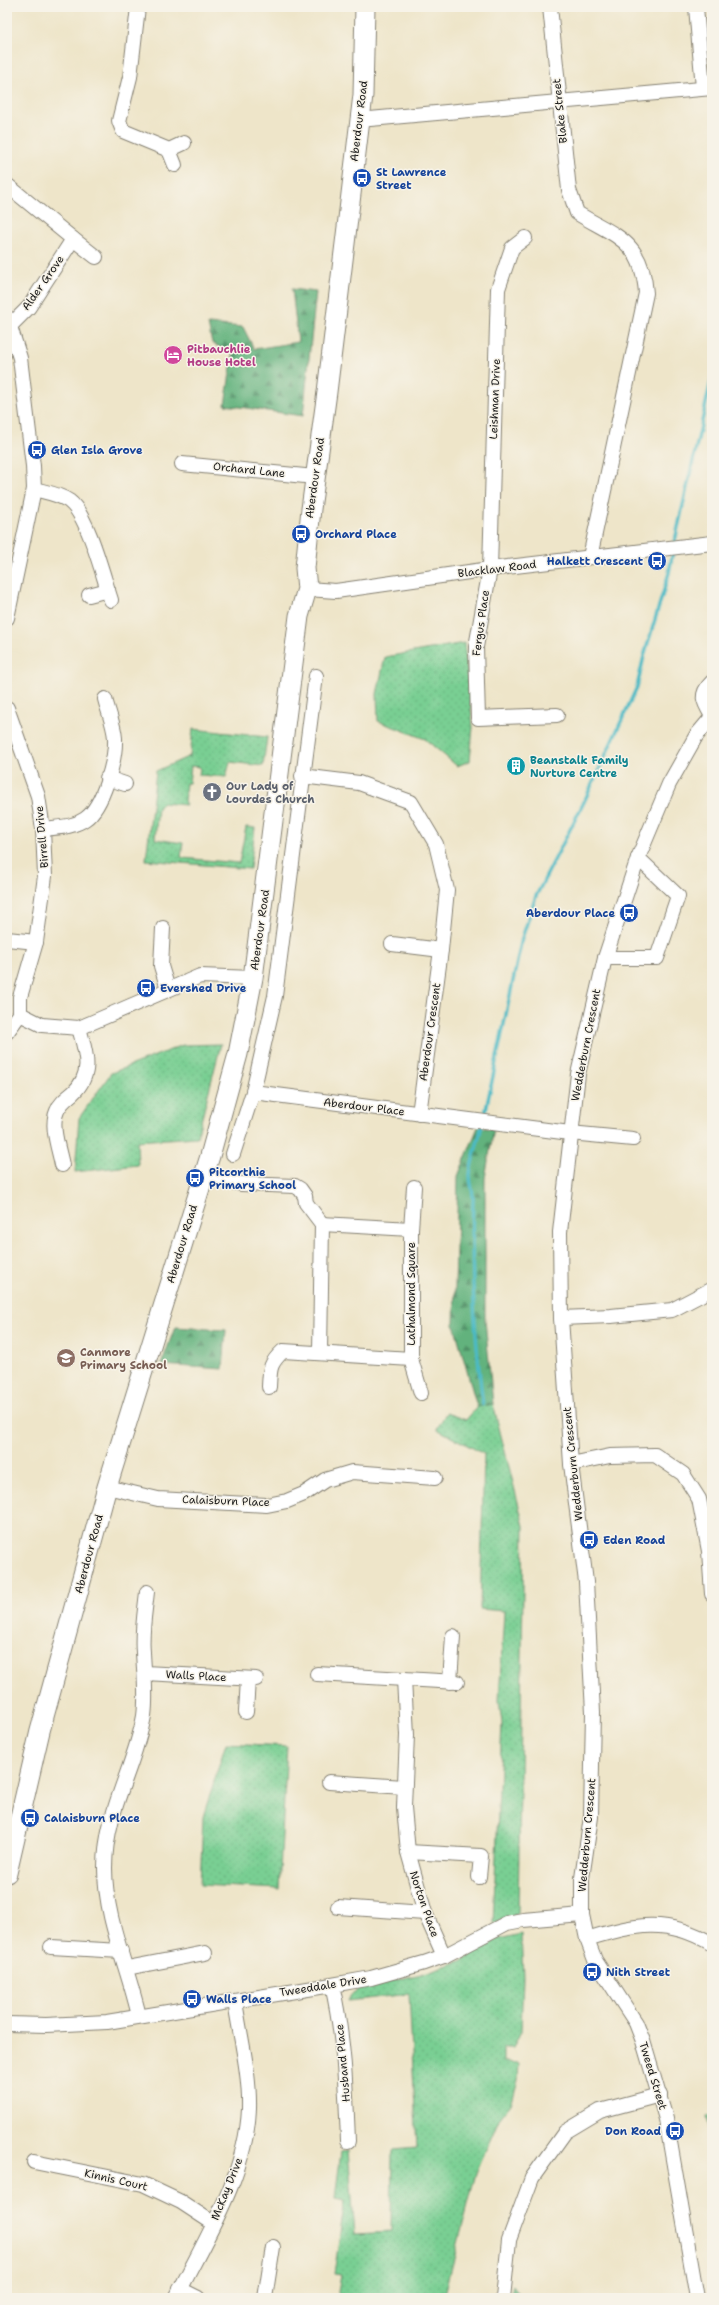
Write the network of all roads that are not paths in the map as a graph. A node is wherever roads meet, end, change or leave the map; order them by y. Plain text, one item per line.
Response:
1 (138, 7) edge
2 (365, 7) edge
3 (550, 7) edge
4 (696, 7) edge
5 (707, 88) edge
6 (558, 100) junction
7 (359, 120) junction
8 (184, 143) dead end
9 (169, 150) junction
10 (175, 166) dead end
11 (7, 185) edge
12 (525, 238) dead end
13 (73, 239) junction
14 (96, 257) dead end
15 (9, 321) edge
16 (182, 464) dead end
17 (315, 477) junction
18 (34, 489) junction
19 (712, 543) edge
20 (590, 558) junction
21 (490, 569) junction
22 (307, 589) junction
23 (9, 595) edge
24 (89, 595) dead end
25 (7, 618) edge
26 (316, 676) dead end
27 (712, 682) edge
28 (105, 699) dead end
29 (7, 708) edge
30 (287, 710) junction
31 (310, 712) junction
32 (556, 715) dead end
33 (712, 716) edge
34 (302, 776) junction
35 (107, 778) junction
36 (125, 784) dead end
37 (43, 829) junction
38 (638, 858) junction
39 (163, 928) dead end
40 (7, 939) edge
41 (36, 942) junction
42 (392, 944) dead end
43 (441, 950) junction
44 (605, 958) junction
45 (253, 978) junction
46 (168, 988) junction
47 (20, 1014) junction
48 (79, 1028) junction
49 (7, 1032) edge
50 (253, 1092) junction
51 (419, 1114) junction
52 (570, 1133) junction
53 (633, 1139) dead end
54 (233, 1154) dead end
55 (62, 1165) dead end
56 (203, 1176) junction
57 (414, 1187) dead end
58 (322, 1224) junction
59 (411, 1229) junction
60 (712, 1289) edge
61 (561, 1318) junction
62 (320, 1353) junction
63 (410, 1359) junction
64 (270, 1387) dead end
65 (421, 1393) dead end
66 (571, 1464) junction
67 (435, 1478) dead end
68 (107, 1487) junction
69 (710, 1551) edge
70 (146, 1592) dead end
71 (712, 1594) edge
72 (453, 1636) dead end
73 (145, 1673) junction
74 (317, 1674) dead end
75 (404, 1679) junction
76 (246, 1712) dead end
77 (329, 1782) dead end
78 (404, 1787) junction
79 (408, 1852) junction
80 (7, 1873) edge
81 (479, 1877) dead end
82 (338, 1908) dead end
83 (425, 1912) junction
84 (582, 1915) junction
85 (587, 1939) junction
86 (712, 1944) edge
87 (51, 1947) dead end
88 (121, 1951) junction
89 (205, 1953) dead end
90 (444, 1956) junction
91 (127, 1968) junction
92 (332, 1985) junction
93 (234, 2000) junction
94 (139, 2016) junction
95 (7, 2024) edge
96 (660, 2095) junction
97 (348, 2141) dead end
98 (34, 2162) dead end
99 (213, 2223) junction
100 (273, 2247) dead end
101 (178, 2294) edge
102 (198, 2298) edge
103 (265, 2298) edge
104 (503, 2298) edge
105 (697, 2298) edge

1 - 9 street
2 - 7 main road, Aberdour Road
3 - 6 street, Blake Street
4 - 5 street
5 - 6 street
6 - 7 street
6 - 20 street, Blake Street
7 - 17 main road, Aberdour Road
8 - 9 street
9 - 10 street
11 - 13 street
12 - 21 street, Leishman Drive
13 - 14 street
13 - 15 street, Alder Grove
15 - 18 street
16 - 17 street, Orchard Lane
17 - 22 main road, Aberdour Road
18 - 23 street
18 - 24 street
19 - 20 street, Blacklaw Road
20 - 21 street, Blacklaw Road
21 - 22 street, Blacklaw Road
21 - 32 street, Fergus Place
22 - 30 main road, Aberdour Road
23 - 25 street
26 - 31 street, Aberdour Road
27 - 33 street, Wedderburn Crescent
28 - 35 street
29 - 37 street, Birrell Drive
30 - 31 street
30 - 45 main road, Aberdour Road
31 - 34 street, Aberdour Road
33 - 38 street, Wedderburn Crescent
34 - 43 street, Aberdour Crescent
34 - 50 street, Aberdour Road
35 - 36 street
35 - 37 street
37 - 41 street, Birrell Drive
38 - 44 street, Wedderburn Crescent
38 - 44 street
39 - 46 street
40 - 41 street
41 - 47 street
42 - 43 street
43 - 51 street, Aberdour Crescent
44 - 52 street, Wedderburn Crescent
45 - 46 street
45 - 56 main road, Aberdour Road
46 - 48 street
47 - 48 street
47 - 49 street
48 - 55 street
50 - 51 street, Aberdour Place
50 - 54 street, Aberdour Road
51 - 52 street, Aberdour Place
52 - 53 street
52 - 61 street, Wedderburn Crescent
56 - 58 street
56 - 68 main road, Aberdour Road
57 - 59 street, Lathalmond Square
58 - 59 street, Lathalmond Square
58 - 62 street
59 - 63 street, Lathalmond Square
60 - 61 street
61 - 66 street, Wedderburn Crescent
62 - 63 street, Lathalmond Square
62 - 64 street, Lathalmond Square
63 - 65 street, Lathalmond Square
66 - 69 street
66 - 84 street, Wedderburn Crescent
67 - 68 street, Calaisburn Place
68 - 80 main road, Aberdour Road
69 - 71 street
70 - 73 street
72 - 75 street
73 - 76 street, Walls Place
73 - 88 street
74 - 75 street
75 - 78 street, Norton Place
77 - 78 street
78 - 79 street, Norton Place
79 - 81 street, Norton Place
79 - 83 street, Norton Place
82 - 83 street
83 - 90 street, Norton Place
84 - 85 street, Wedderburn Crescent
84 - 90 street, Tweeddale Drive
85 - 86 street
85 - 96 street, Tweed Street
87 - 88 street
88 - 91 street
89 - 91 street
90 - 92 street, Tweeddale Drive
91 - 94 street
92 - 93 street, Tweeddale Drive
92 - 97 street, Husband Place
93 - 94 street, Tweeddale Drive
93 - 99 street, McKay Drive
94 - 95 street, Tweeddale Drive
96 - 104 street
96 - 105 street, Tweed Street
98 - 99 street, Kinnis Court
99 - 101 street, McKay Drive
100 - 103 street
101 - 102 street

